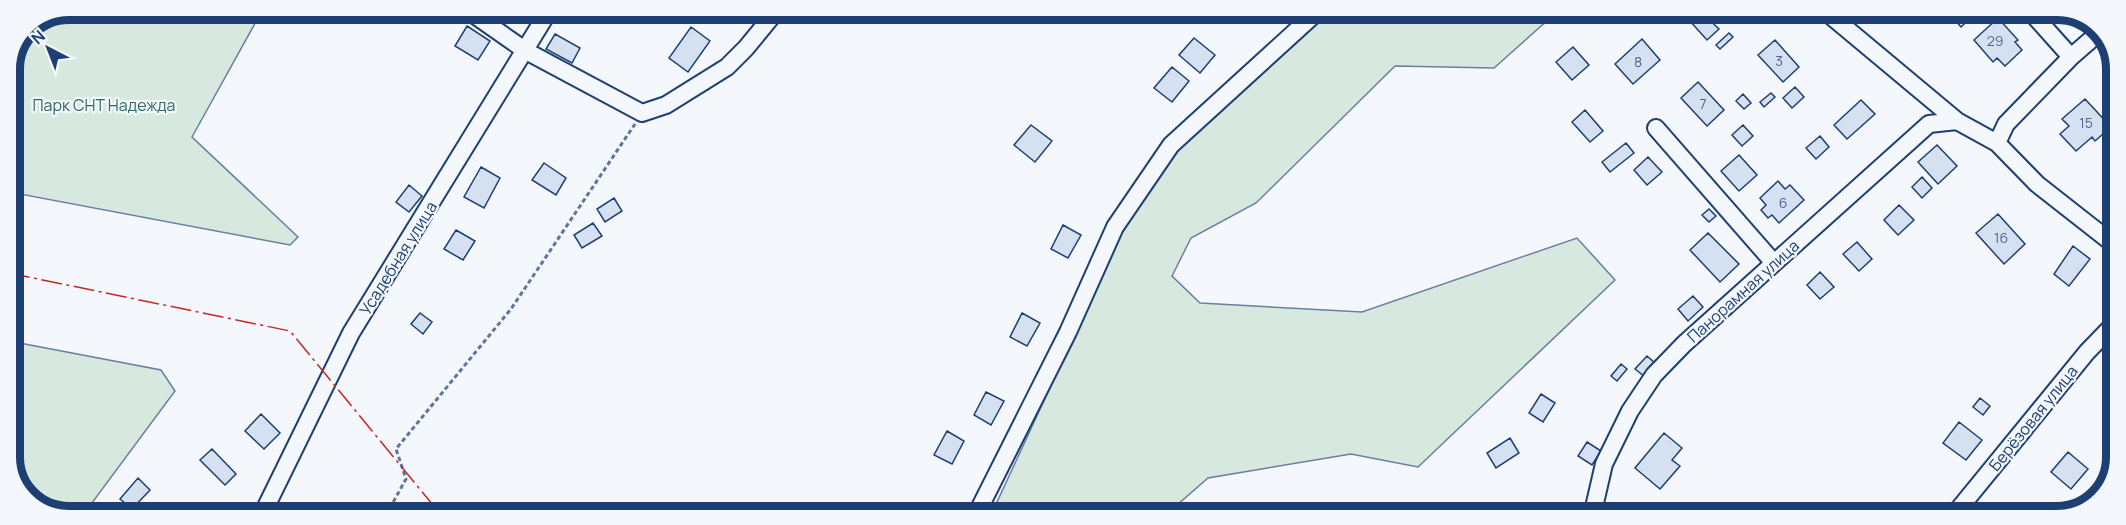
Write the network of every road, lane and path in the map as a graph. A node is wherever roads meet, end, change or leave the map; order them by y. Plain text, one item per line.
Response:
1 (482, 20) edge
2 (544, 20) edge
3 (769, 20) edge
4 (1308, 20) edge
5 (1836, 20) edge
6 (2038, 20) edge
7 (2094, 37) edge
8 (526, 51) junction
9 (2071, 57) junction
10 (642, 113) junction
11 (1957, 121) junction
12 (1656, 128) dead end
13 (1997, 143) junction
14 (2106, 238) edge
15 (1774, 263) junction
16 (2106, 332) edge
17 (266, 506) edge
18 (391, 506) edge
19 (981, 506) edge
20 (1594, 506) edge
21 (1961, 506) edge

1 - 8 street
2 - 8 street, Усадебная улица
3 - 10 street
4 - 19 street
5 - 11 street
6 - 9 street
7 - 9 street
8 - 10 street
8 - 17 street, Усадебная улица
9 - 13 street
10 - 18 path
11 - 13 street
11 - 15 street, Панорамная улица
12 - 15 street
13 - 14 street
15 - 20 street, Панорамная улица
16 - 21 street, Берёзовая улица

